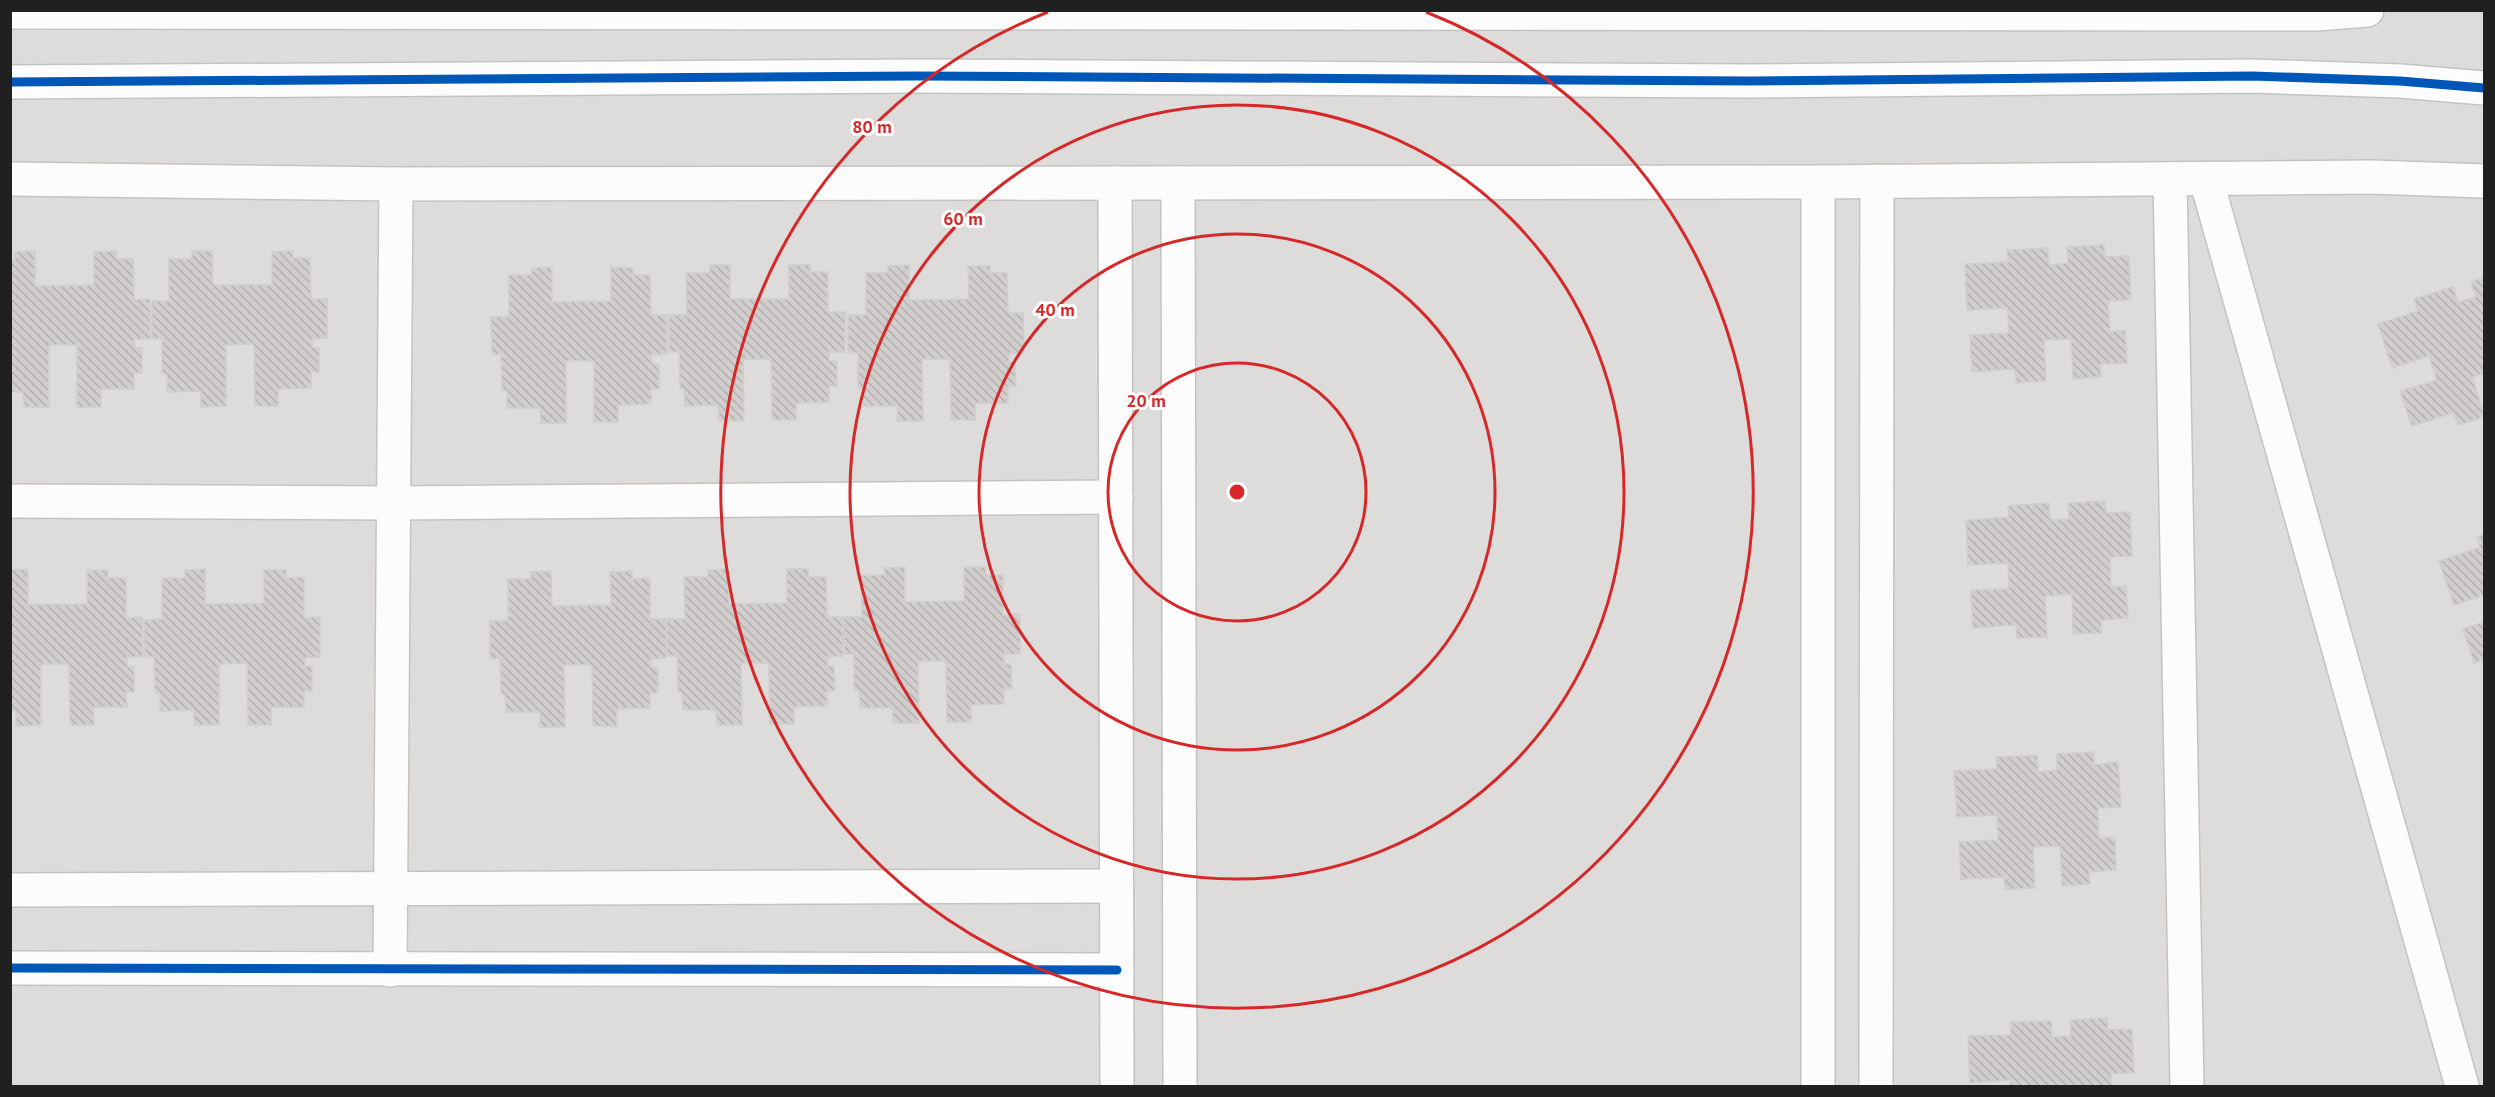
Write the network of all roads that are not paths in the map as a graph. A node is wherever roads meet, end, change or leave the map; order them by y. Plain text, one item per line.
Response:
1 (2367, 10) edge
2 (10, 12) edge
3 (10, 82) edge
4 (2484, 88) edge
5 (10, 179) edge
6 (2170, 179) junction
7 (2206, 179) junction
8 (1877, 181) junction
9 (2484, 181) edge
10 (1818, 182) junction
11 (1114, 183) junction
12 (1178, 183) junction
13 (396, 184) junction
14 (1116, 496) junction
15 (10, 501) edge
16 (394, 503) junction
17 (1116, 886) junction
18 (10, 890) edge
19 (391, 890) junction
20 (10, 968) edge
21 (390, 970) junction
22 (1117, 970) junction
23 (1117, 1086) edge
24 (1180, 1086) edge
25 (1818, 1086) edge
26 (1876, 1086) edge
27 (2187, 1086) edge
28 (2462, 1086) edge

1 - 2 street
3 - 4 street
5 - 13 street
6 - 7 street
6 - 8 street
6 - 27 street
7 - 9 street
7 - 28 street
8 - 10 street
8 - 26 street
10 - 12 street
10 - 25 street
11 - 12 street
11 - 13 street
11 - 14 street
12 - 24 street
13 - 16 street
14 - 16 street
14 - 17 street
15 - 16 street
16 - 19 street
17 - 19 street
17 - 22 street
18 - 19 street
19 - 21 street
20 - 21 street
21 - 22 street
22 - 23 street

